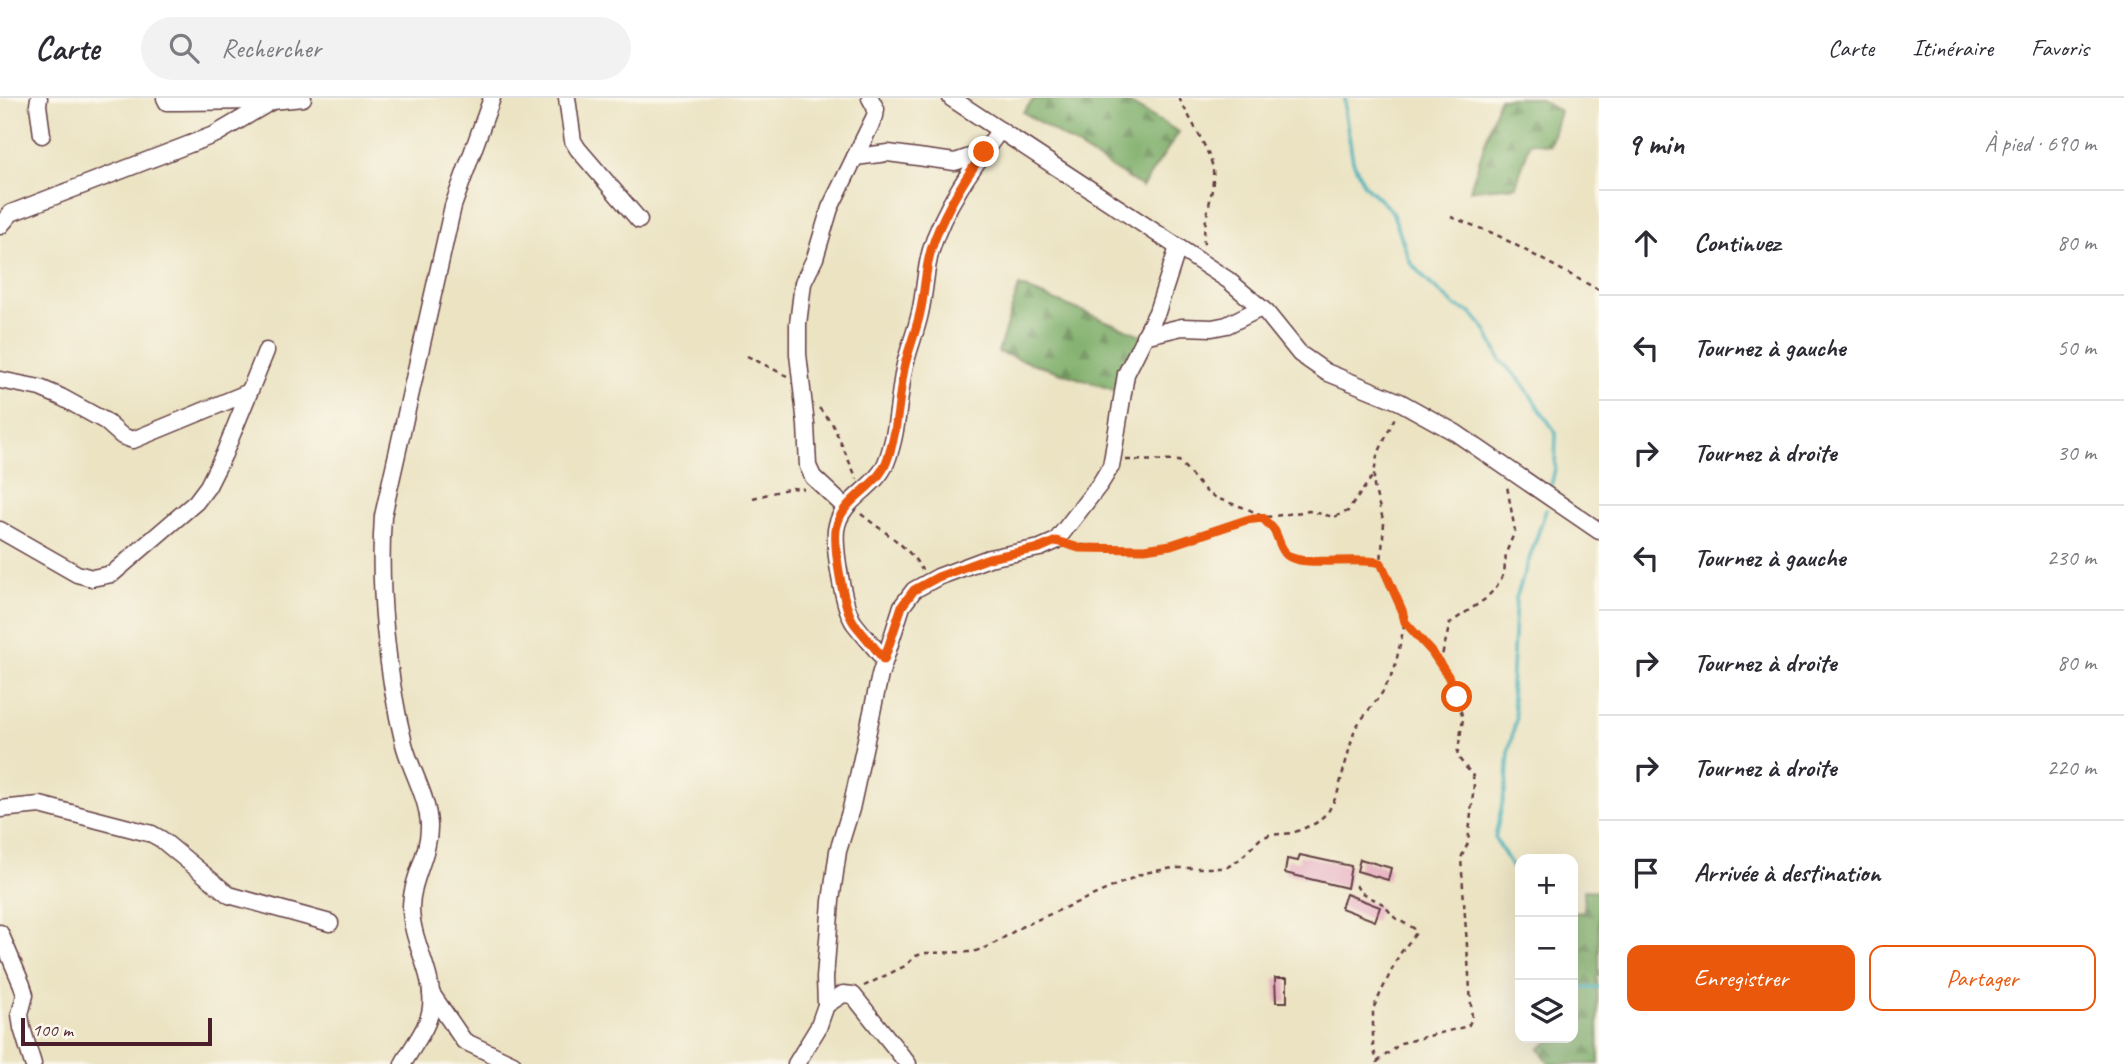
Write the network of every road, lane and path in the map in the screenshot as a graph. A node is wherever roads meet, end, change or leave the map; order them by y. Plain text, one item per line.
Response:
1 (39, 98) edge
2 (165, 98) edge
3 (303, 98) edge
4 (492, 98) edge
5 (567, 98) edge
6 (870, 98) edge
7 (951, 98) edge
8 (1179, 98) edge
9 (272, 101) junction
10 (1000, 130) junction
11 (42, 135) dead end
12 (984, 152) junction
13 (855, 158) junction
14 (1451, 217) dead end
15 (639, 220) dead end
16 (0, 226) edge
17 (1178, 247) junction
18 (1209, 267) junction
19 (1599, 290) edge
20 (1261, 308) junction
21 (1144, 336) junction
22 (265, 351) dead end
23 (0, 380) edge
24 (247, 393) junction
25 (1400, 402) junction
26 (1112, 460) junction
27 (1502, 465) junction
28 (1374, 474) junction
29 (845, 507) junction
30 (1263, 518) junction
31 (0, 530) edge
32 (1599, 531) edge
33 (1056, 541) junction
34 (1381, 563) junction
35 (1405, 622) junction
36 (884, 660) junction
37 (1440, 664) junction
38 (0, 809) edge
39 (1356, 886) dead end
40 (330, 923) dead end
41 (0, 933) edge
42 (7, 967) edge
43 (430, 993) junction
44 (849, 993) junction
45 (826, 1005) junction
46 (1377, 1063) edge
47 (33, 1064) edge
48 (402, 1064) edge
49 (513, 1064) edge
50 (796, 1064) edge
51 (908, 1064) edge

1 - 11 street
2 - 9 street
3 - 9 street
4 - 43 street
5 - 15 street
6 - 13 street
7 - 10 street
8 - 18 path
9 - 16 street
10 - 12 street
10 - 17 street
12 - 13 street
12 - 29 street
13 - 29 street
14 - 19 path
17 - 18 street
17 - 21 street
18 - 20 street
20 - 21 street
20 - 25 street
21 - 26 street
22 - 24 street
23 - 24 street
24 - 31 street
25 - 27 street
25 - 28 path
26 - 30 path
26 - 33 street
27 - 32 street
27 - 37 path
28 - 30 path
28 - 34 path
29 - 36 street
30 - 33 path
30 - 34 path
33 - 36 street
34 - 35 path
35 - 37 path
35 - 44 path
36 - 45 street
37 - 46 path
38 - 40 street
39 - 46 path
41 - 42 street
42 - 47 street
43 - 48 street
43 - 49 street
44 - 45 street
44 - 51 street
45 - 50 street

